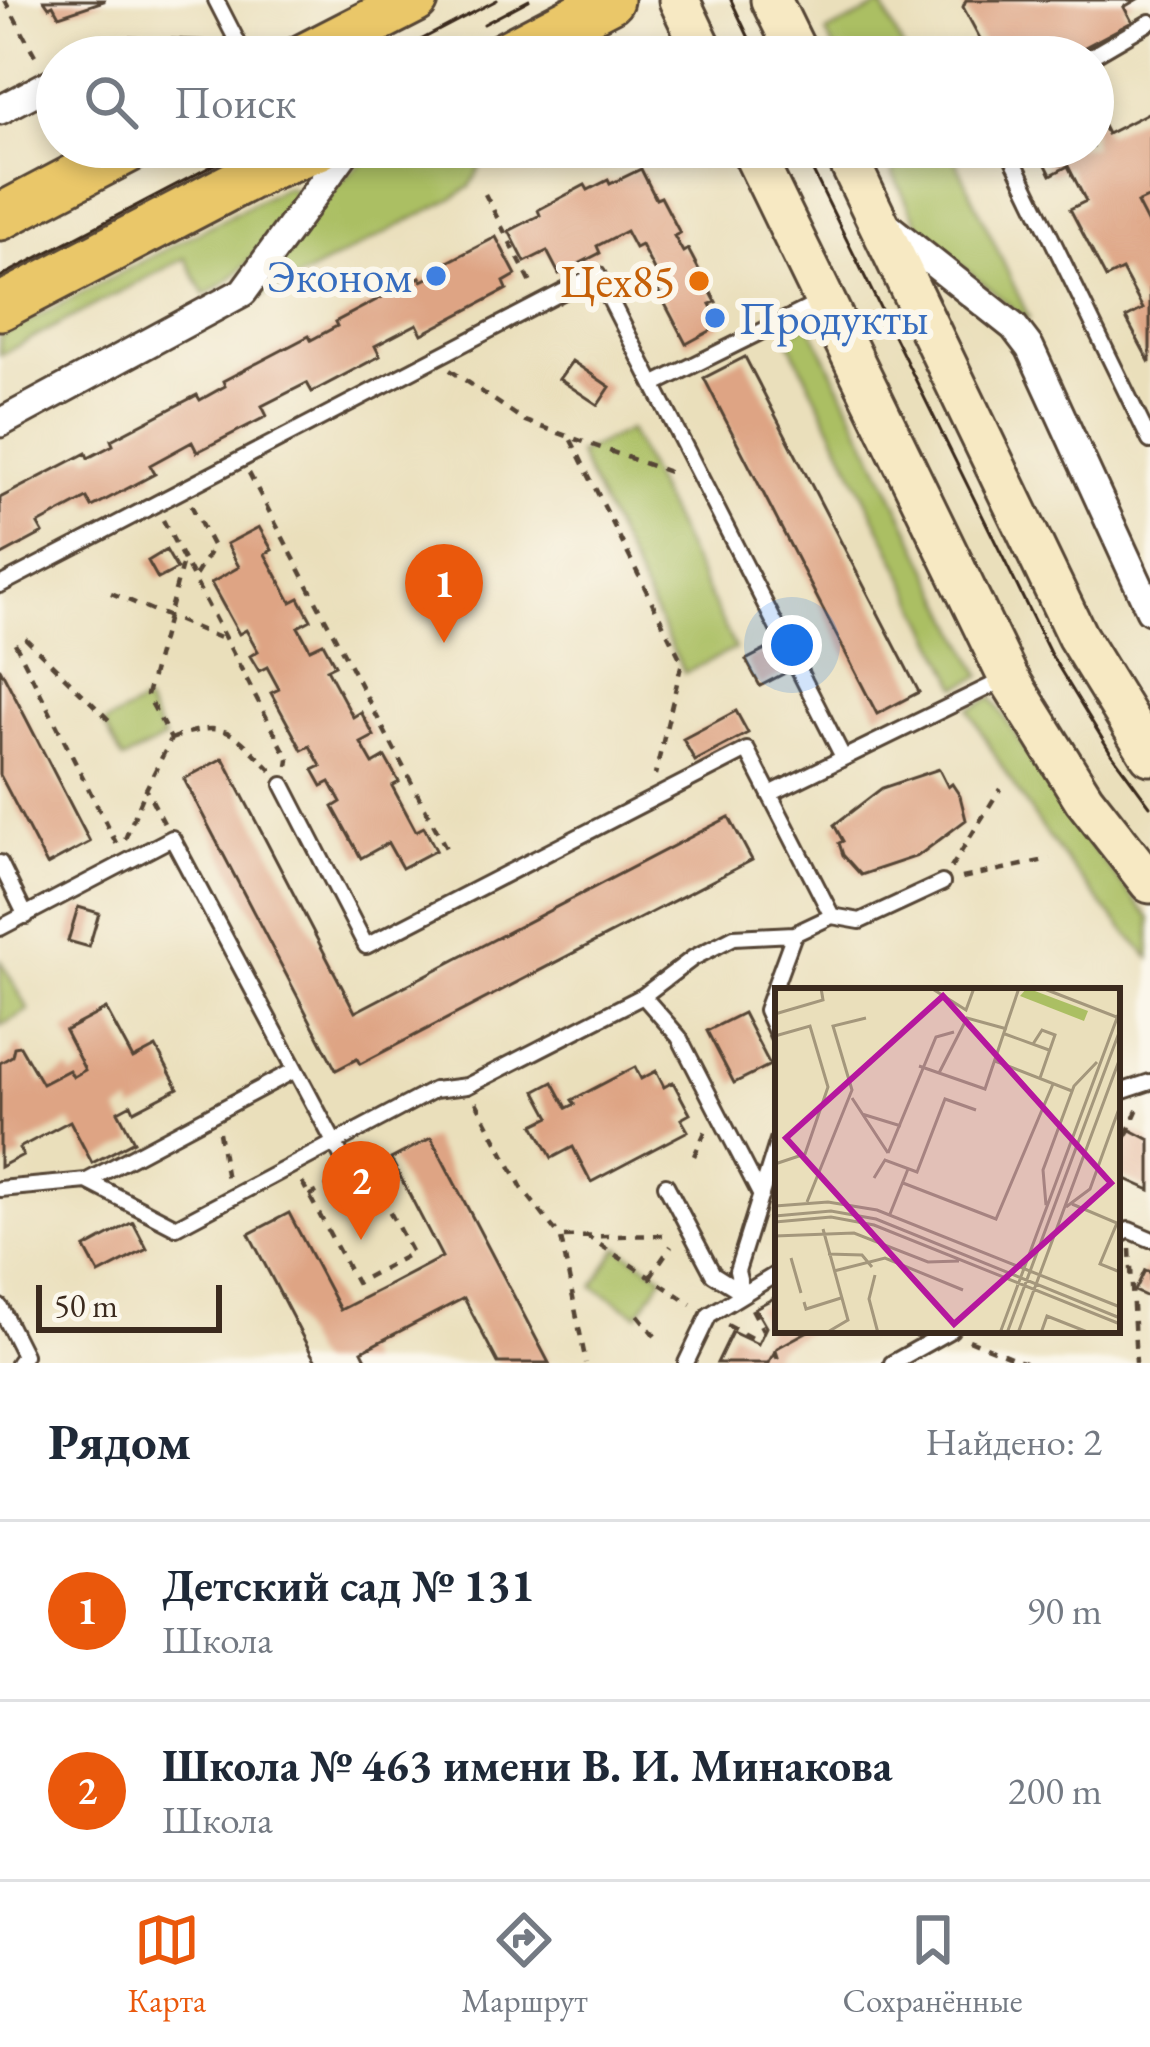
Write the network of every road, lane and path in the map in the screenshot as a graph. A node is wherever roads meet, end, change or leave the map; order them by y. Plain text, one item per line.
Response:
1 (5, 0) edge
2 (216, 0) edge
3 (415, 0) edge
4 (610, 0) edge
5 (679, 0) edge
6 (771, 0) edge
7 (1150, 22) edge
8 (235, 36) edge
9 (345, 36) edge
10 (541, 36) edge
11 (696, 36) edge
12 (789, 36) edge
13 (1114, 43) edge
14 (36, 52) edge
15 (36, 85) edge
16 (0, 110) edge
17 (93, 168) edge
18 (266, 168) edge
19 (334, 168) edge
20 (760, 168) edge
21 (852, 168) edge
22 (1017, 168) edge
23 (485, 194) dead end
24 (0, 217) edge
25 (877, 218) junction
26 (825, 300) junction
27 (542, 303) junction
28 (0, 308) edge
29 (433, 359) junction
30 (655, 383) junction
31 (0, 423) edge
32 (571, 440) junction
33 (1150, 441) edge
34 (242, 459) junction
35 (706, 484) junction
36 (183, 490) junction
37 (155, 504) junction
38 (184, 558) junction
39 (194, 578) junction
40 (0, 585) edge
41 (111, 592) dead end
42 (1150, 610) edge
43 (168, 616) junction
44 (25, 638) dead end
45 (227, 641) junction
46 (15, 643) dead end
47 (1008, 677) junction
48 (110, 721) dead end
49 (171, 740) junction
50 (1150, 755) edge
51 (842, 758) junction
52 (284, 785) junction
53 (146, 789) junction
54 (1000, 789) dead end
55 (772, 793) junction
56 (649, 798) junction
57 (172, 838) junction
58 (447, 850) dead end
59 (1051, 859) dead end
60 (0, 863) edge
61 (942, 883) junction
62 (1150, 883) edge
63 (26, 916) junction
64 (832, 916) junction
65 (0, 928) edge
66 (794, 934) junction
67 (643, 996) junction
68 (775, 1030) edge
69 (295, 1070) junction
70 (1150, 1083) edge
71 (467, 1086) junction
72 (1120, 1093) edge
73 (216, 1114) junction
74 (335, 1145) junction
75 (1120, 1148) edge
76 (775, 1150) edge
77 (294, 1166) junction
78 (351, 1174) junction
79 (87, 1181) junction
80 (666, 1185) dead end
81 (0, 1189) edge
82 (309, 1196) junction
83 (761, 1196) junction
84 (231, 1199) junction
85 (1123, 1233) edge
86 (585, 1235) junction
87 (666, 1235) dead end
88 (561, 1238) junction
89 (1150, 1239) edge
90 (671, 1246) dead end
91 (775, 1275) edge
92 (650, 1277) junction
93 (742, 1292) junction
94 (0, 1306) edge
95 (638, 1315) dead end
96 (709, 1315) junction
97 (946, 1333) edge
98 (955, 1333) edge
99 (659, 1341) dead end
100 (759, 1342) dead end
101 (775, 1350) dead end
102 (18, 1363) edge
103 (586, 1363) edge
104 (686, 1363) edge
105 (779, 1363) edge
106 (892, 1363) edge
107 (1025, 1363) edge
108 (1136, 1363) edge

1 - 14 path
2 - 8 lane
3 - 9 main road
4 - 10 main road
5 - 11 main road
6 - 12 main road
7 - 13 lane
15 - 16 street
17 - 24 main road
18 - 28 main road
19 - 31 street
20 - 26 main road
21 - 25 main road
22 - 33 lane
23 - 27 path
25 - 42 street
25 - 50 main road
26 - 30 lane
26 - 47 main road
27 - 29 lane
27 - 30 lane
29 - 32 path
29 - 34 lane
30 - 35 lane
32 - 35 path
32 - 56 path
34 - 36 lane
34 - 58 path
35 - 51 lane
36 - 37 lane
36 - 39 path
37 - 38 path
37 - 40 lane
38 - 39 path
38 - 43 path
39 - 45 path
41 - 43 path
43 - 45 path
43 - 49 path
44 - 48 path
45 - 52 path
46 - 53 path
47 - 51 lane
47 - 62 main road
49 - 52 path
49 - 53 path
51 - 55 lane
52 - 56 lane
53 - 57 path
54 - 61 path
55 - 56 lane
55 - 64 lane
57 - 63 lane
57 - 69 lane
59 - 61 path
60 - 63 lane
61 - 64 lane
63 - 65 lane
64 - 66 lane
66 - 67 lane
66 - 68 lane
67 - 71 lane
67 - 83 lane
69 - 73 lane
69 - 74 lane
70 - 72 lane
70 - 75 path
71 - 74 lane
71 - 88 path
73 - 79 lane
73 - 84 path
74 - 77 lane
74 - 78 lane
76 - 83 lane
77 - 82 path
77 - 84 lane
78 - 82 path
78 - 82 path
79 - 81 lane
79 - 84 lane
80 - 93 lane
83 - 93 lane
85 - 89 lane
85 - 108 path
86 - 87 path
86 - 88 path
86 - 92 path
88 - 103 path
90 - 92 path
91 - 93 lane
92 - 96 path
93 - 96 lane
94 - 102 lane
95 - 99 path
96 - 100 path
96 - 104 lane
97 - 106 lane
98 - 107 path
101 - 105 path

